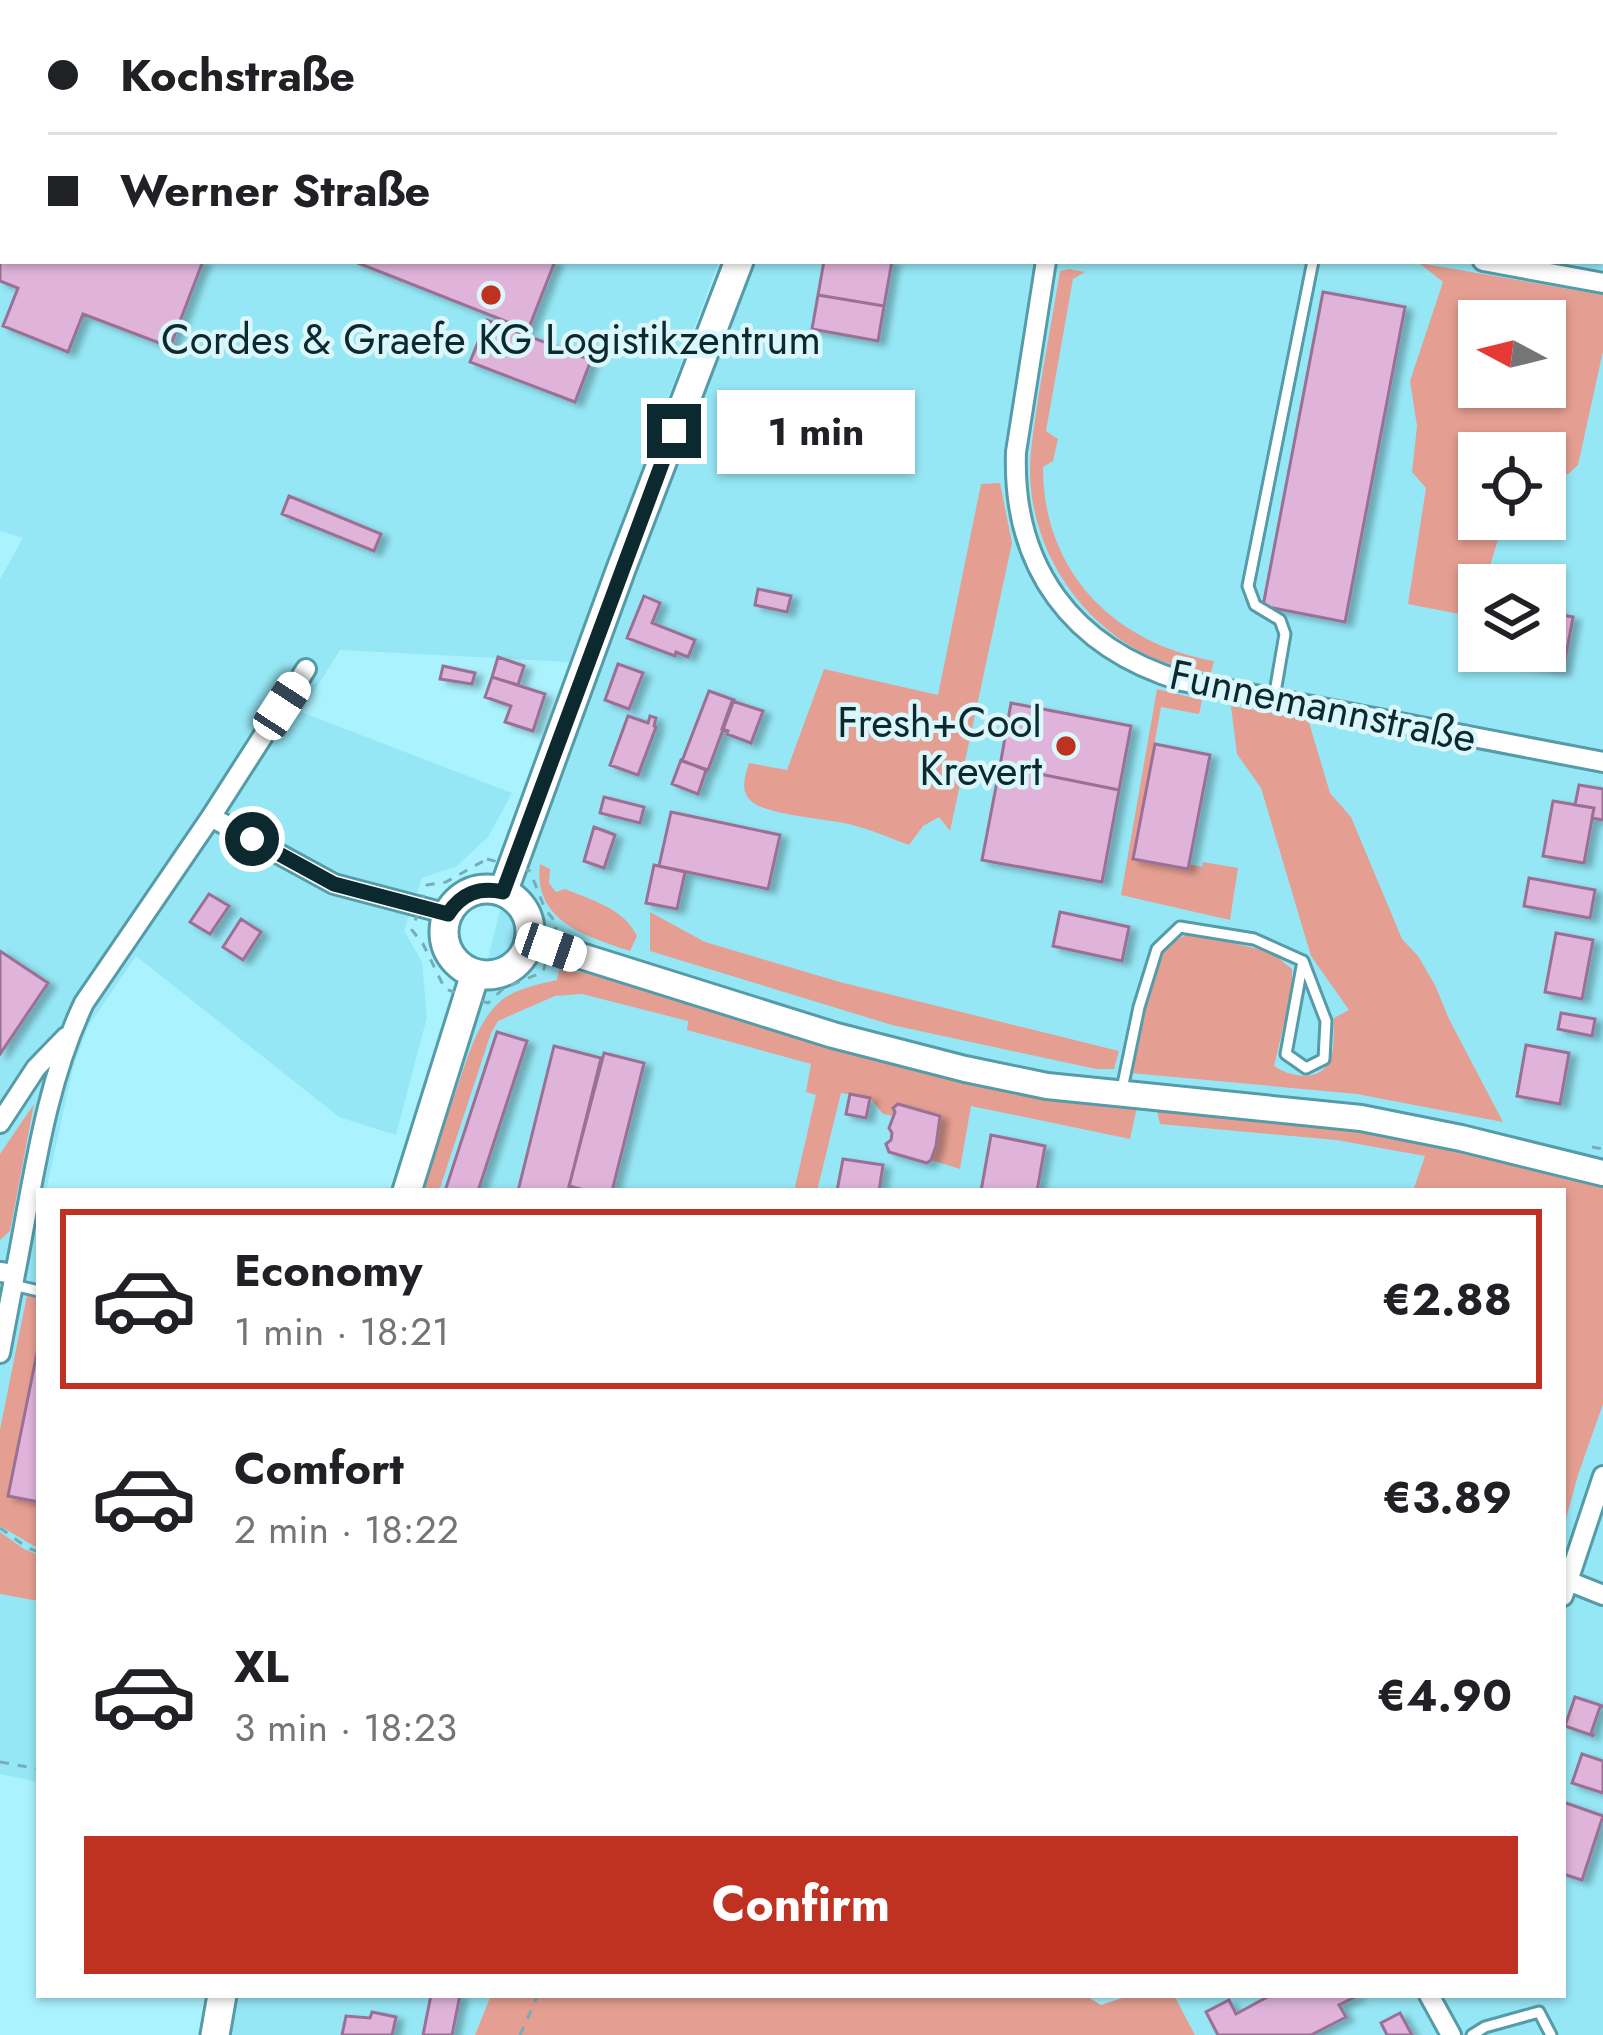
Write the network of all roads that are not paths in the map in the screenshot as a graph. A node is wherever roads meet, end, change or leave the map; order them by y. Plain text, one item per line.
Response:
1 (738, 264) edge
2 (1046, 264) edge
3 (1311, 264) edge
4 (1499, 264) edge
5 (1603, 284) edge
6 (306, 670) dead end
7 (1274, 698) junction
8 (1603, 762) edge
9 (211, 817) junction
10 (508, 879) junction
11 (448, 914) junction
12 (540, 944) junction
13 (1303, 961) junction
14 (472, 985) junction
15 (69, 1034) junction
16 (1121, 1095) junction
17 (0, 1123) edge
18 (1603, 1173) edge
19 (408, 1188) edge
20 (9, 1277) edge
21 (0, 1354) edge
22 (1603, 1475) edge
23 (1566, 1588) edge
24 (1603, 1595) edge
25 (222, 1998) edge
26 (1431, 1998) edge
27 (214, 2035) edge
28 (1451, 2035) edge
29 (1472, 2035) edge
30 (1551, 2035) edge

1 - 10 main road
2 - 7 street, Funnemannstraße
3 - 7 lane
4 - 5 street
6 - 9 street
7 - 8 street, Funnemannstraße
9 - 11 street
9 - 15 street
10 - 11 main road
10 - 12 main road
11 - 14 main road
12 - 14 main road
12 - 16 street
13 - 13 lane
13 - 16 lane
14 - 19 main road
15 - 17 street
15 - 20 street
16 - 18 street
20 - 21 street
22 - 23 street
23 - 24 street
25 - 27 main road
26 - 28 street
29 - 30 lane

